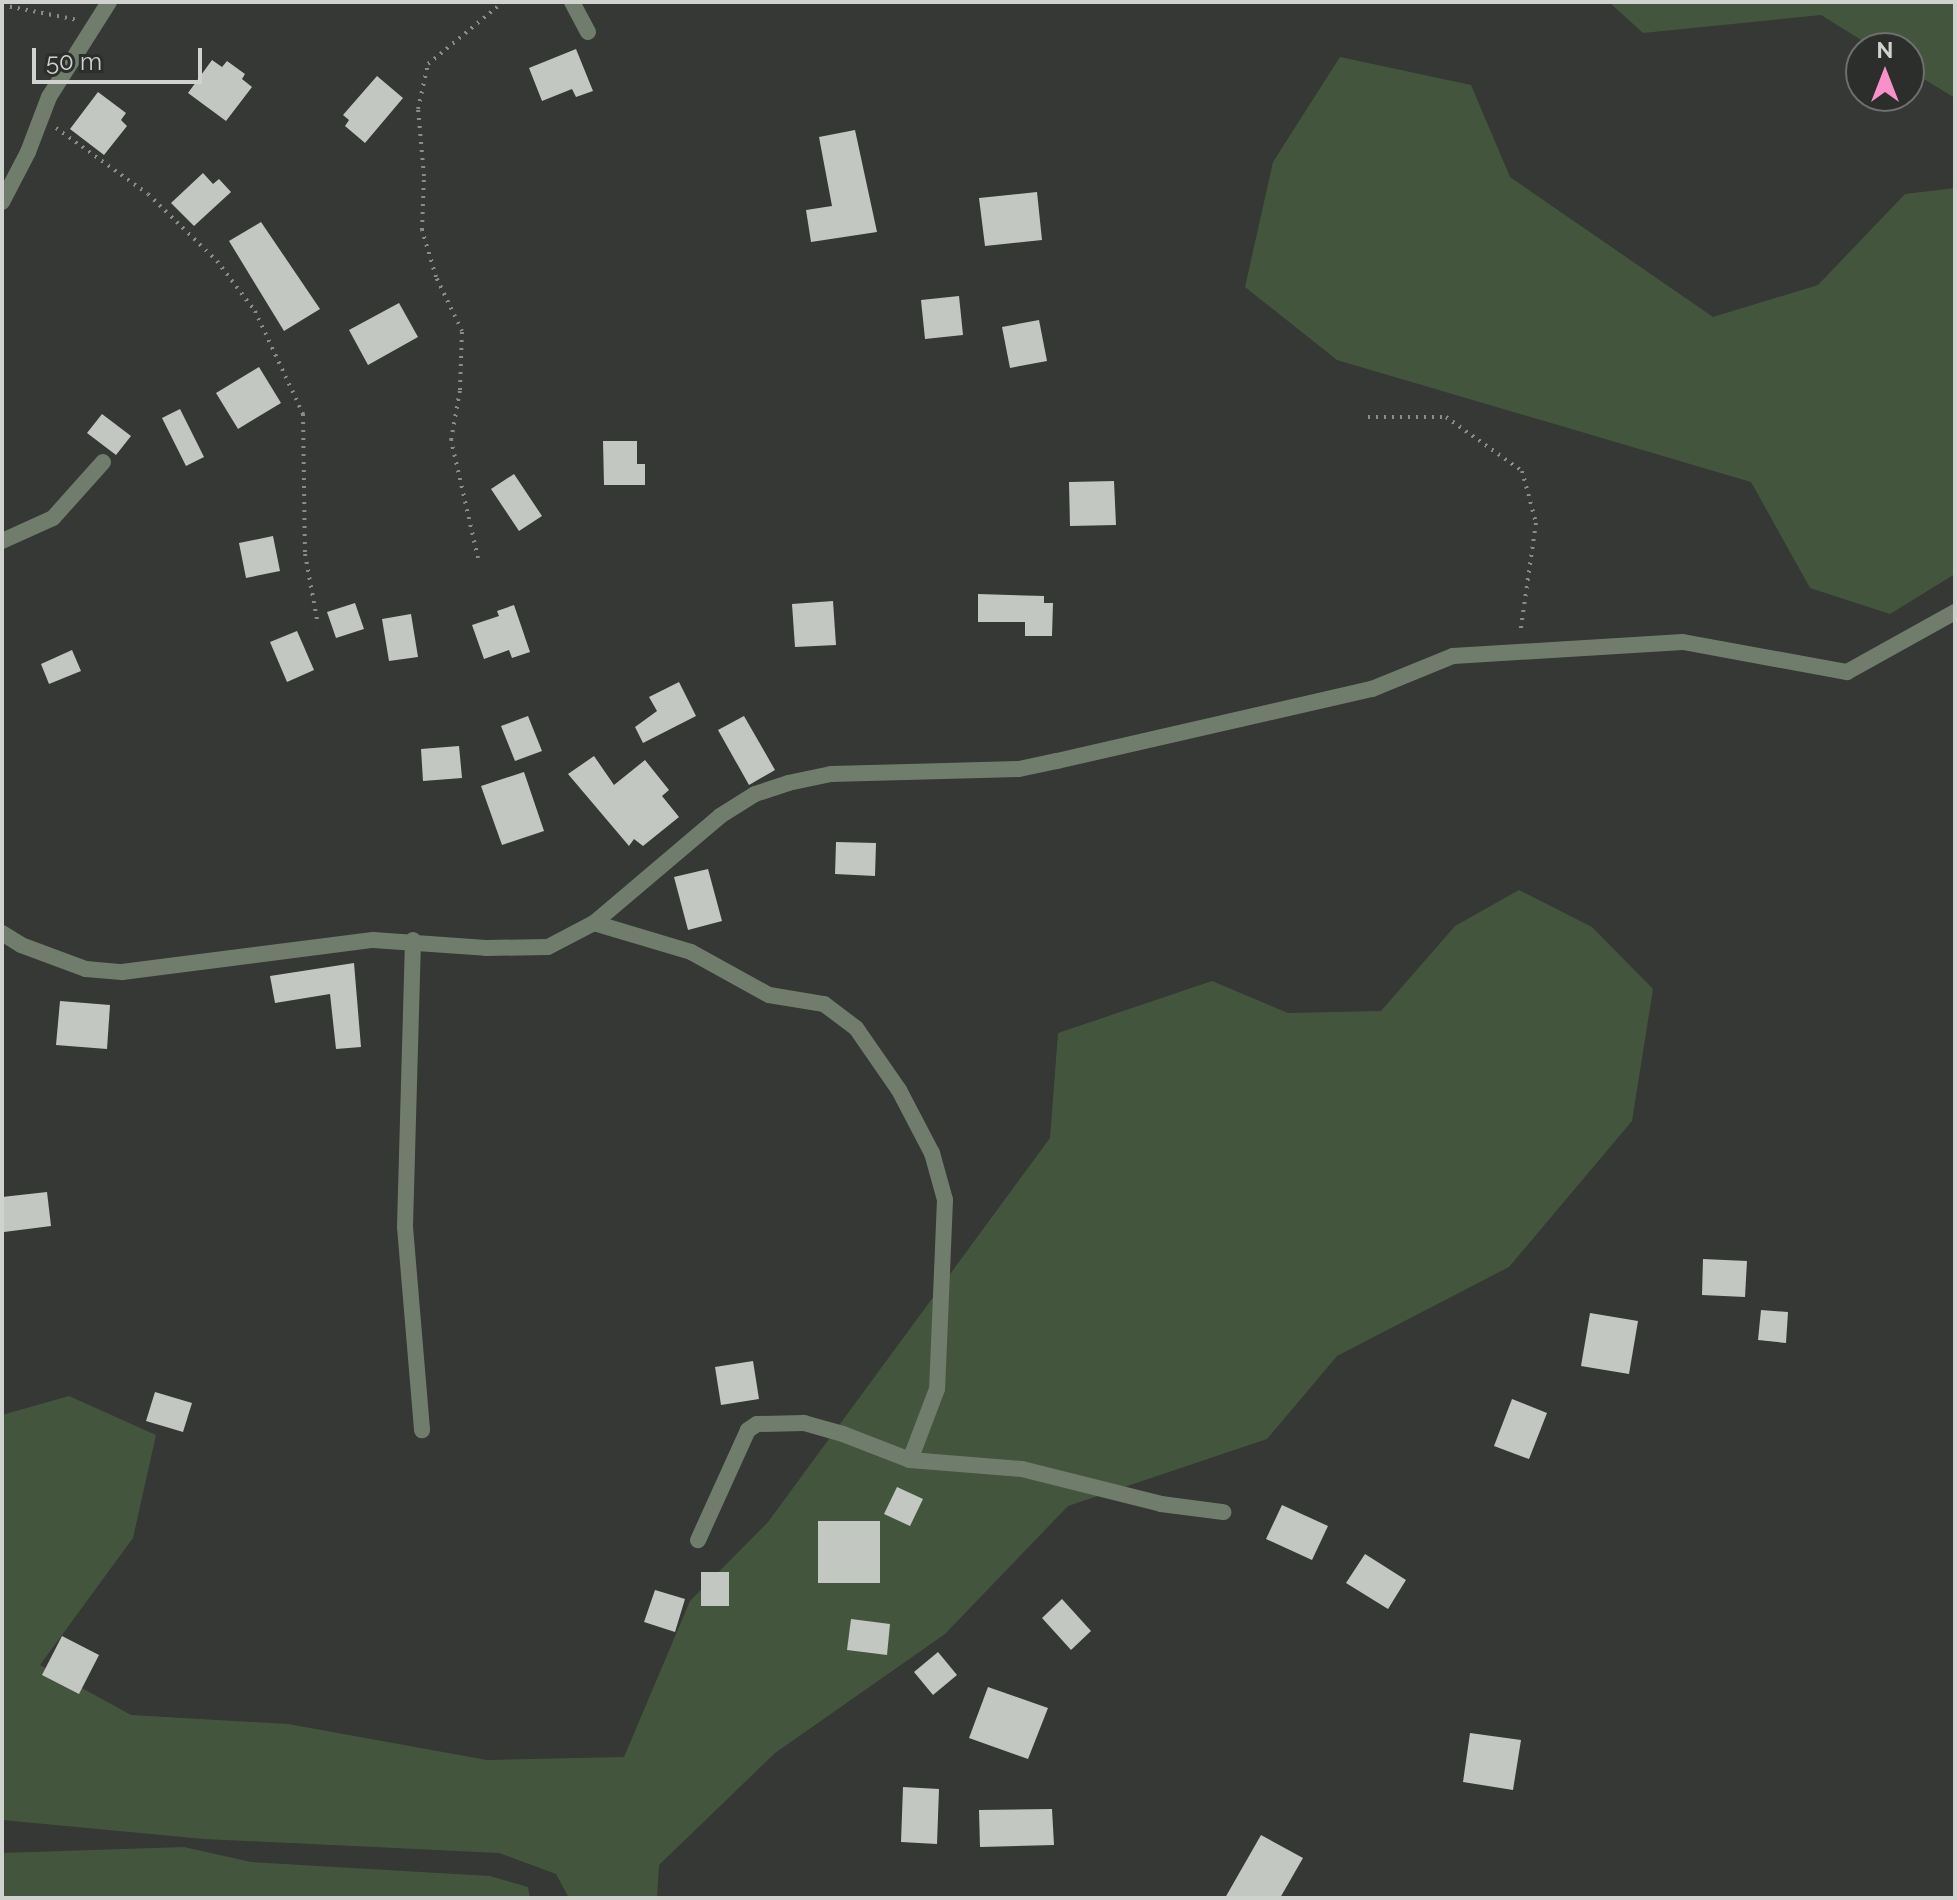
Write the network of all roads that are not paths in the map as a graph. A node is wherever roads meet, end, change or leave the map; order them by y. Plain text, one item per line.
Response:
1 (109, 2) edge
2 (572, 2) edge
3 (588, 32) dead end
4 (2, 202) edge
5 (103, 462) dead end
6 (2, 541) edge
7 (1955, 612) edge
8 (594, 923) junction
9 (2, 933) edge
10 (413, 940) junction
11 (422, 1430) dead end
12 (910, 1460) junction
13 (1223, 1512) dead end
14 (698, 1540) dead end

1 - 4 street
2 - 3 street
5 - 6 street
7 - 8 street
8 - 10 street
8 - 12 street
9 - 10 street
10 - 11 street
12 - 13 street
12 - 14 street

